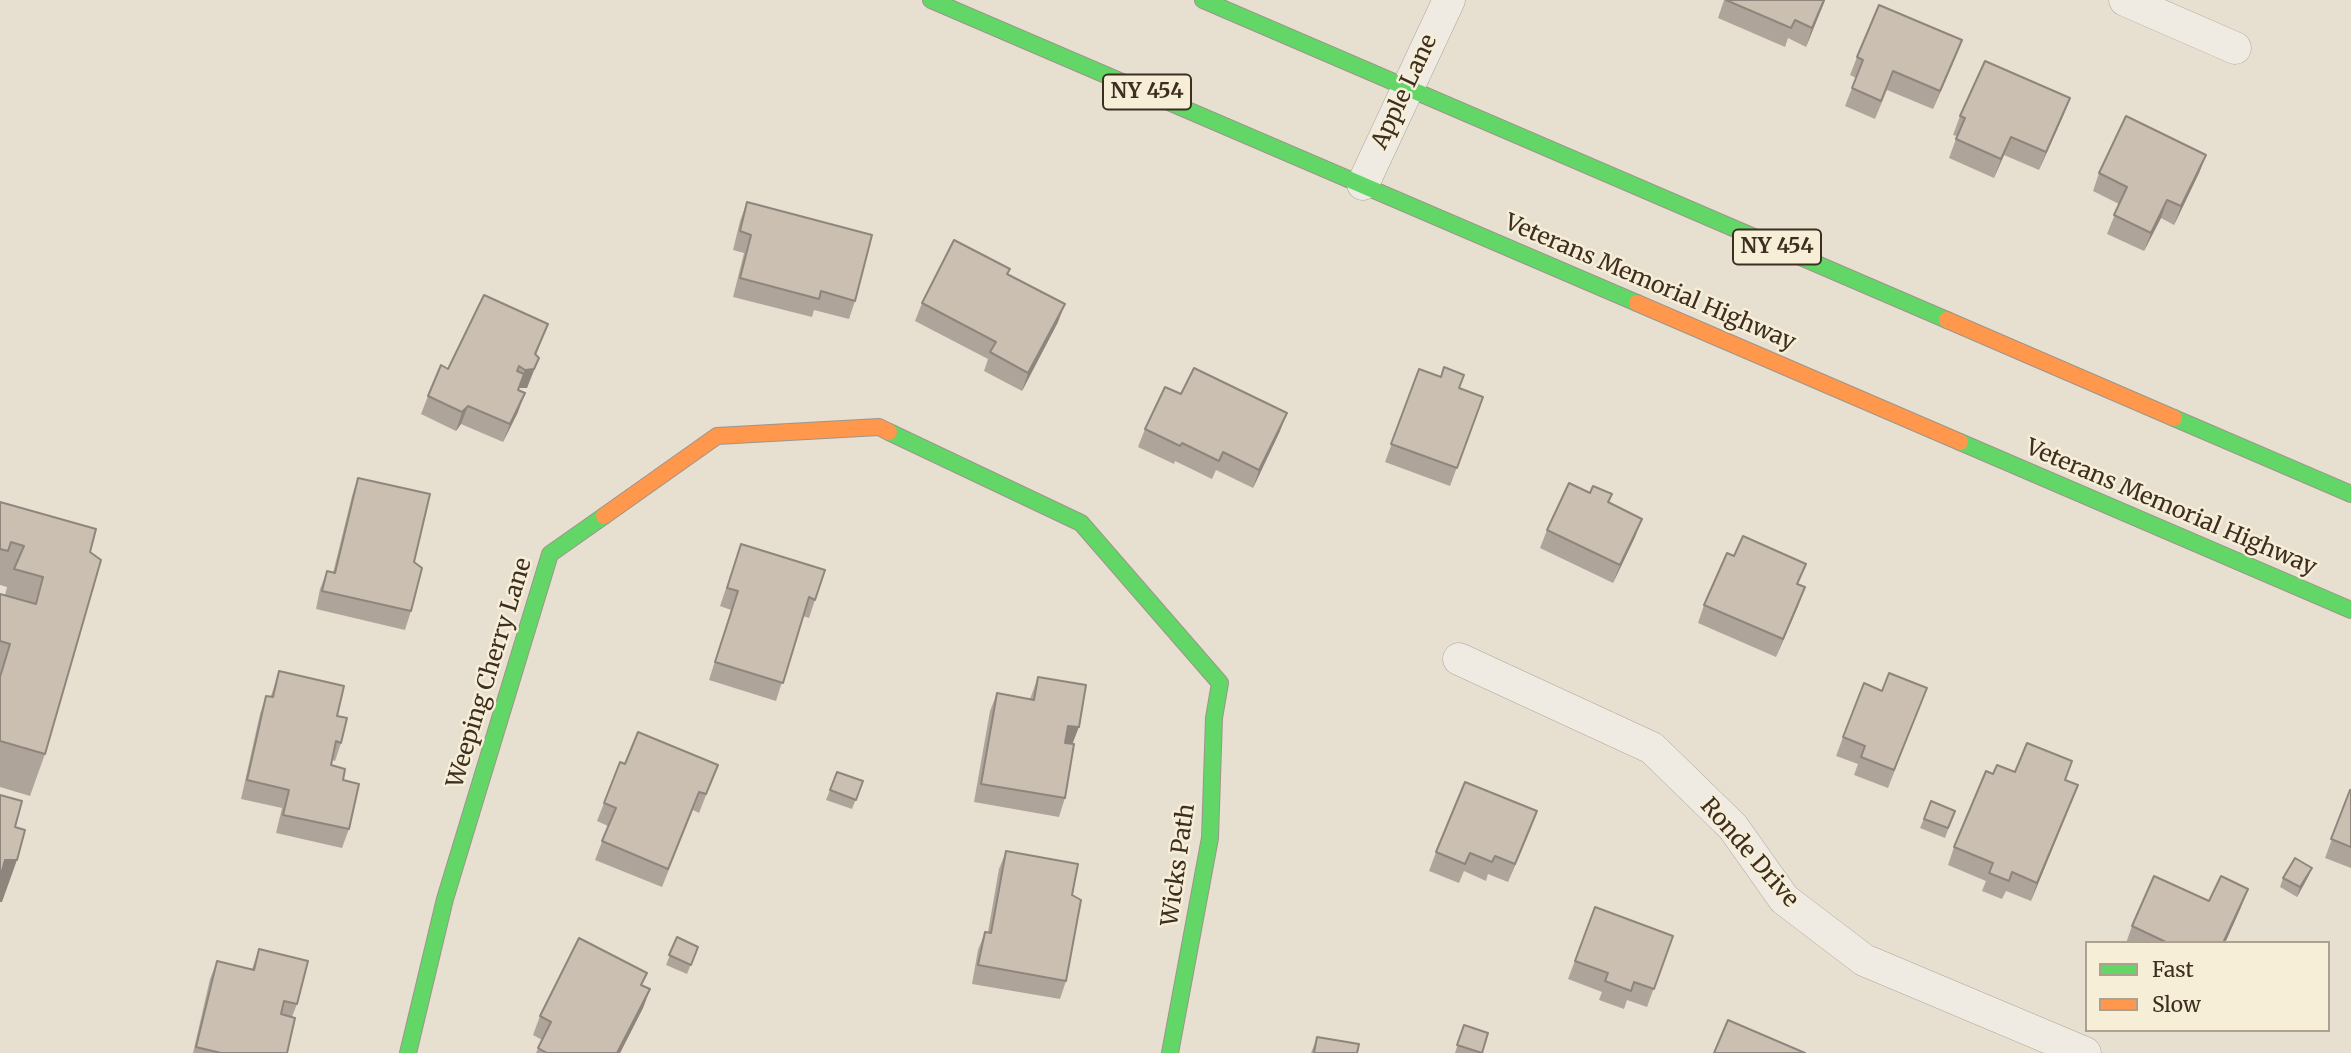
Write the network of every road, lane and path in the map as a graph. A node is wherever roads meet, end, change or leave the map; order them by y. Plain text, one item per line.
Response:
1 (931, 0) edge
2 (1203, 0) edge
3 (1448, 0) edge
4 (2124, 0) edge
5 (2235, 48) dead end
6 (1406, 87) junction
7 (1363, 184) junction
8 (2351, 494) edge
9 (2351, 610) edge
10 (1459, 659) dead end
11 (1220, 683) joint
12 (408, 1053) edge
13 (1170, 1053) edge
14 (2085, 1053) edge

1 - 7 main road, Veterans Memorial Highway / NY 454
2 - 6 main road, NY 454
3 - 6 street, Apple Lane
4 - 5 street
6 - 7 street, Apple Lane
6 - 8 main road, NY 454
7 - 9 main road, Veterans Memorial Highway / NY 454
10 - 14 street, Ronde Drive
11 - 12 main road, Weeping Cherry Lane
11 - 13 main road, Wicks Path

